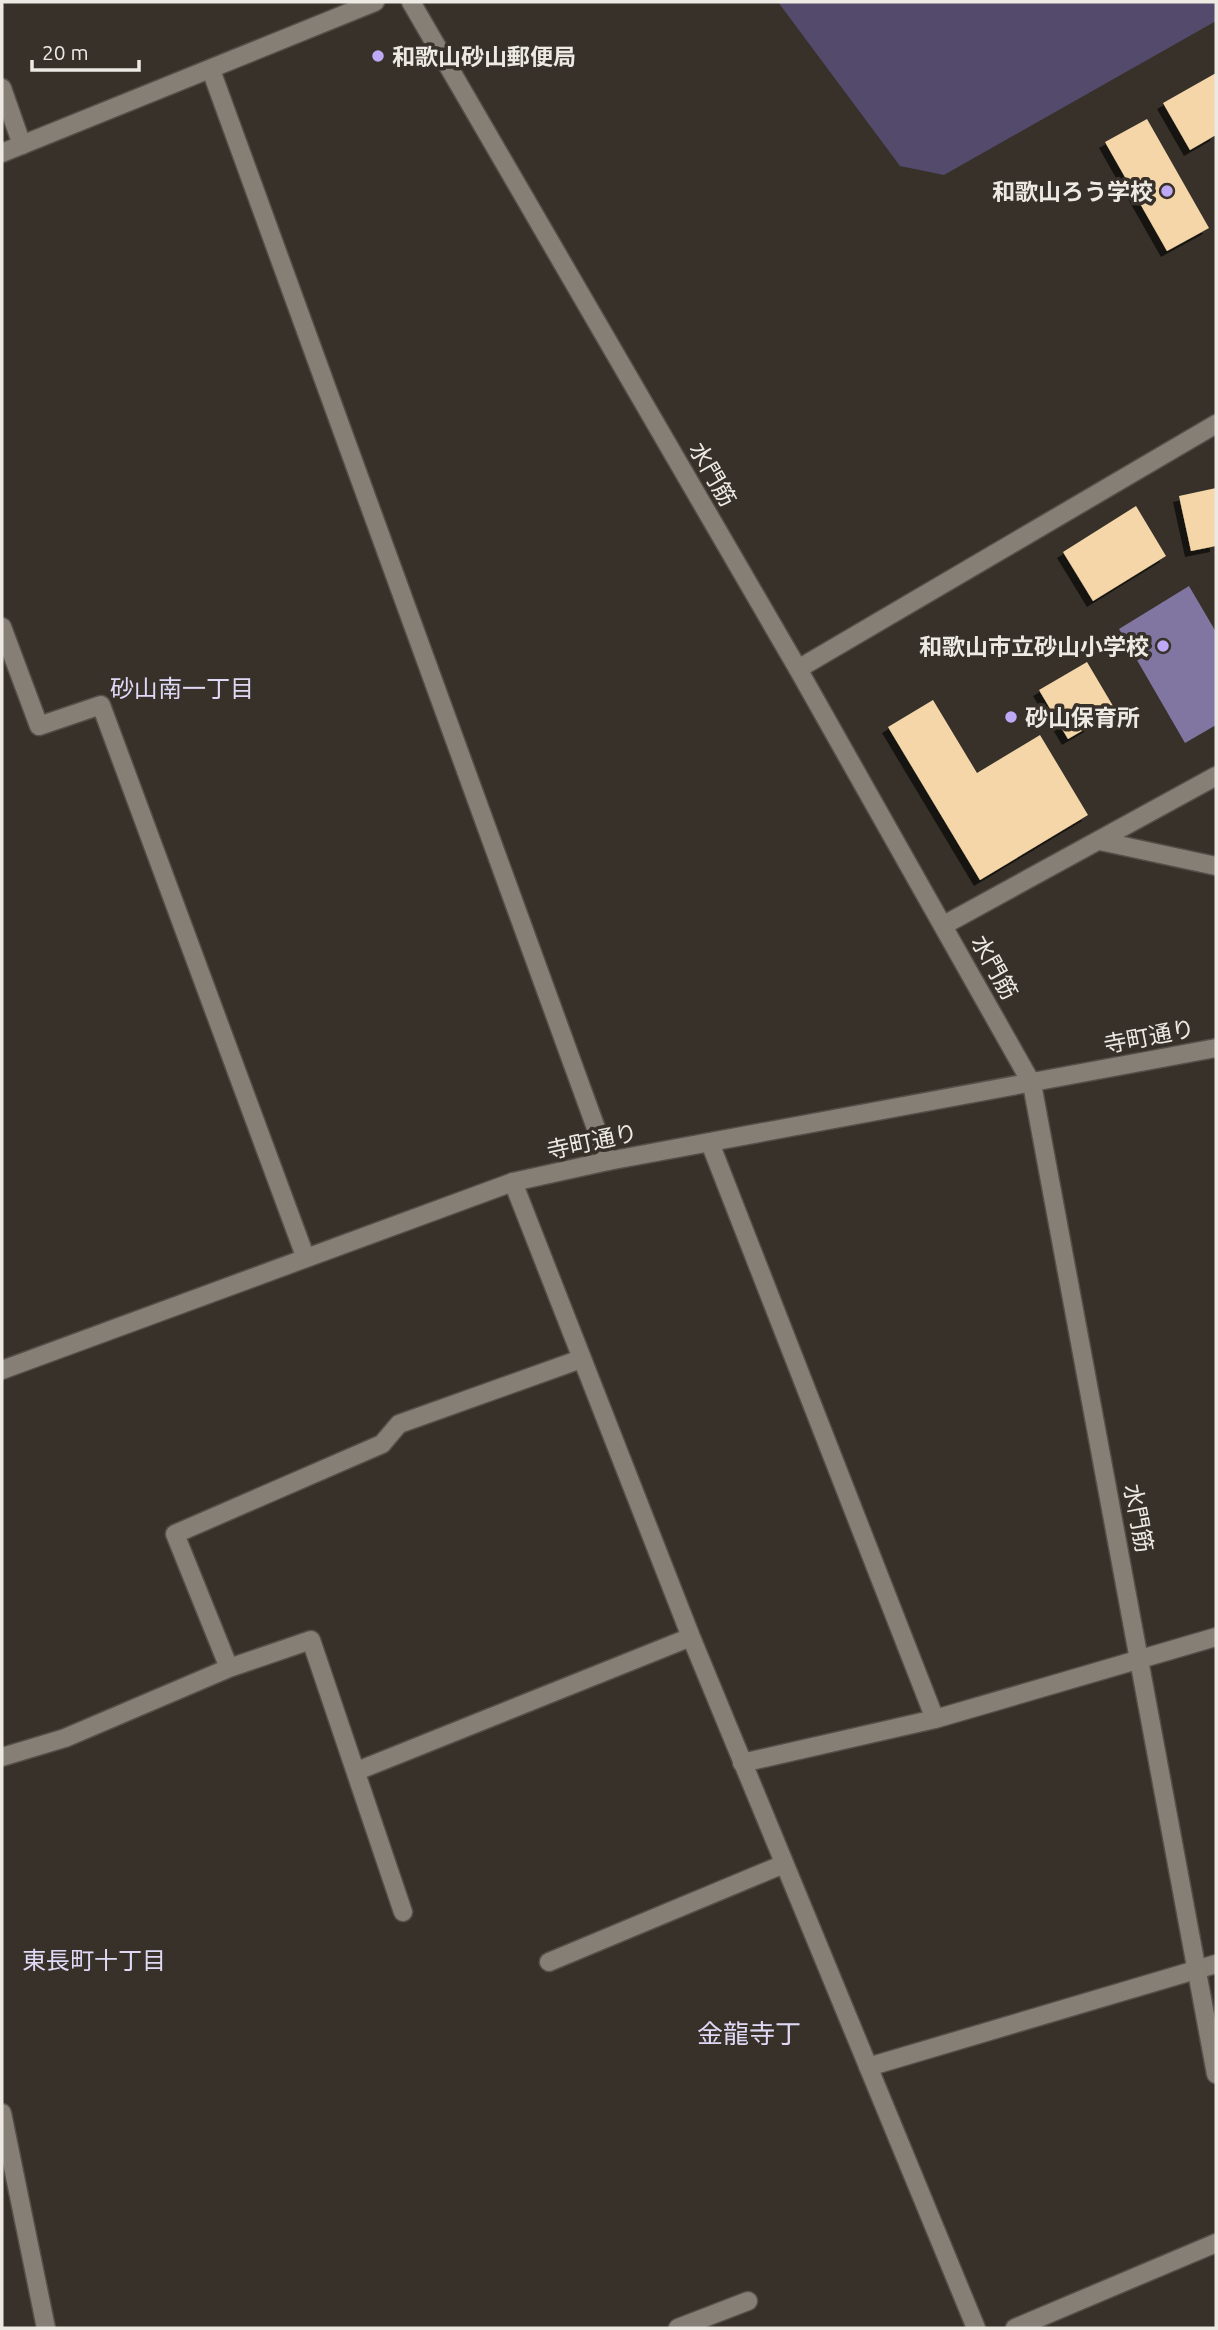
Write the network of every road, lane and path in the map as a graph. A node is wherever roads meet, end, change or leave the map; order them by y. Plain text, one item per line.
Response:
1 (375, 2) edge
2 (411, 2) edge
3 (211, 70) junction
4 (2, 88) edge
5 (22, 145) junction
6 (2, 153) edge
7 (1216, 424) edge
8 (2, 627) edge
9 (797, 669) junction
10 (1216, 776) edge
11 (1100, 841) junction
12 (1216, 866) edge
13 (943, 925) junction
14 (1216, 1048) edge
15 (1032, 1084) junction
16 (710, 1143) junction
17 (608, 1161) junction
18 (513, 1182) junction
19 (306, 1256) junction
20 (581, 1359) junction
21 (2, 1370) edge
22 (691, 1637) junction
23 (1216, 1637) edge
24 (1140, 1658) junction
25 (229, 1668) junction
26 (935, 1719) junction
27 (2, 1757) edge
28 (742, 1763) junction
29 (358, 1771) junction
30 (784, 1864) junction
31 (403, 1912) dead end
32 (549, 1962) dead end
33 (1216, 1964) edge
34 (1198, 1970) junction
35 (867, 2067) junction
36 (1216, 2074) edge
37 (2, 2113) edge
38 (1216, 2243) edge
39 (748, 2301) dead end
40 (46, 2328) edge
41 (678, 2328) edge
42 (976, 2328) edge
43 (1015, 2328) edge

1 - 3 street
2 - 9 street, 水門筋
3 - 5 street
3 - 17 street
4 - 5 street
5 - 6 street
7 - 9 street
8 - 19 street
9 - 13 street, 水門筋
10 - 11 street
11 - 12 street
11 - 13 street
13 - 15 street, 水門筋
14 - 15 street, 寺町通り
15 - 16 street, 寺町通り
15 - 24 street, 水門筋
16 - 17 street, 寺町通り
16 - 26 street
17 - 18 street, 寺町通り
18 - 19 street, 寺町通り
18 - 20 street
19 - 21 street, 寺町通り
20 - 22 street
20 - 25 street
22 - 28 street
22 - 29 street
23 - 24 street
24 - 26 street
24 - 34 street, 水門筋
25 - 27 street
25 - 29 street
26 - 28 street
28 - 30 street
29 - 31 street
30 - 32 street
30 - 35 street
33 - 34 street
34 - 35 street
34 - 36 street, 水門筋
35 - 42 street
37 - 40 street
38 - 43 street
39 - 41 street

